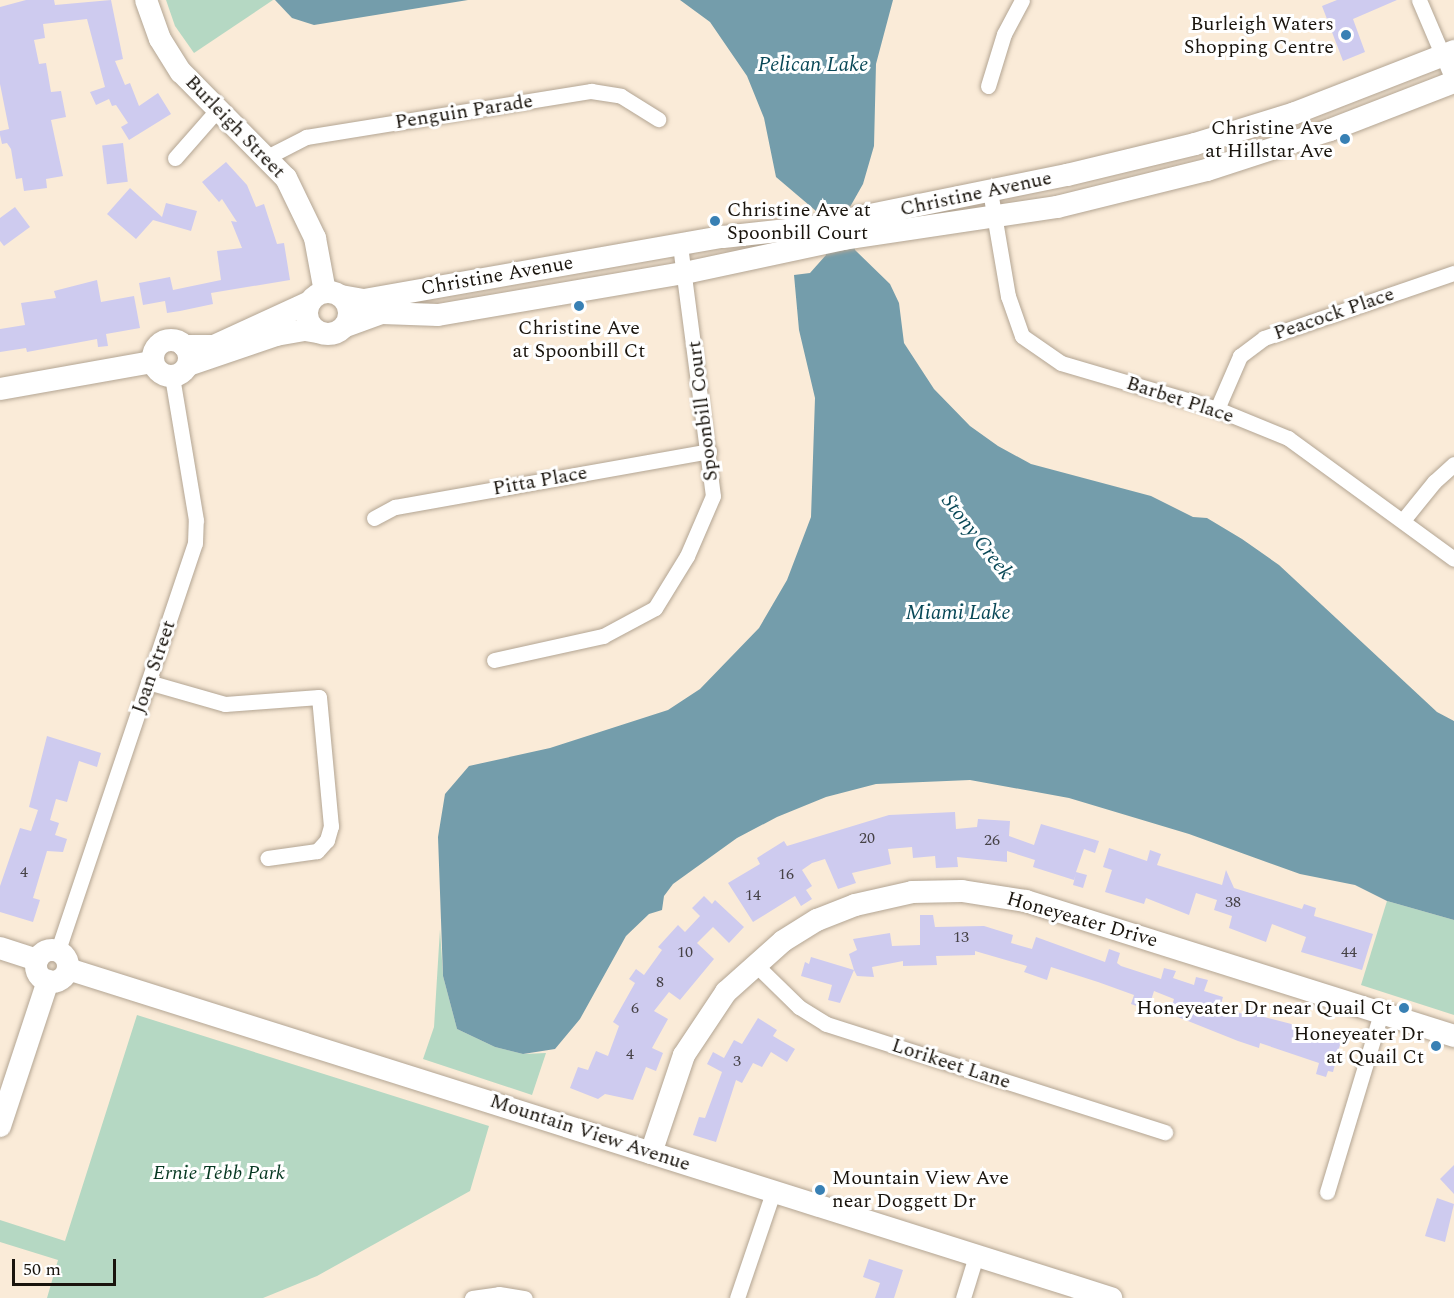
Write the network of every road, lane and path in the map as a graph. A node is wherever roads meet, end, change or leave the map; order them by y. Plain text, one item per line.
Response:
1 (146, 0) edge
2 (1022, 0) edge
3 (1419, 0) edge
4 (1449, 53) edge
5 (1454, 82) edge
6 (988, 86) dead end
7 (218, 109) junction
8 (658, 118) dead end
9 (268, 156) junction
10 (175, 158) dead end
11 (990, 191) junction
12 (996, 219) junction
13 (877, 225) junction
14 (808, 237) junction
15 (680, 245) junction
16 (685, 273) junction
17 (1454, 273) edge
18 (325, 297) junction
19 (346, 326) junction
20 (317, 332) junction
21 (152, 362) junction
22 (181, 363) junction
23 (0, 389) edge
24 (1217, 409) junction
25 (709, 451) junction
26 (1454, 464) edge
27 (374, 518) dead end
28 (1404, 519) junction
29 (1454, 559) edge
30 (494, 660) dead end
31 (148, 682) junction
32 (267, 858) dead end
33 (0, 948) edge
34 (37, 960) junction
35 (63, 960) junction
36 (755, 964) junction
37 (48, 981) junction
38 (1381, 1012) junction
39 (1454, 1036) edge
40 (0, 1126) edge
41 (1165, 1132) dead end
42 (651, 1153) junction
43 (773, 1192) junction
44 (1328, 1192) dead end
45 (976, 1256) junction
46 (472, 1298) edge
47 (525, 1298) edge
48 (737, 1298) edge
49 (963, 1298) edge
50 (1111, 1298) edge

1 - 7 street, Burleigh Street
2 - 6 street
3 - 4 street
4 - 5 street
4 - 11 street, Christine Avenue
5 - 12 street, Christine Avenue
7 - 9 street, Burleigh Street
7 - 10 street
8 - 9 street, Penguin Parade
9 - 18 street, Burleigh Street
11 - 12 street, Barbet Place
11 - 13 street, Christine Avenue
12 - 13 street, Christine Avenue
12 - 24 street, Barbet Place
13 - 14 street, Christine Avenue
14 - 15 street, Christine Avenue
14 - 16 street, Christine Avenue
15 - 16 street, Spoonbill Court
15 - 18 street, Christine Avenue
16 - 19 street, Christine Avenue
16 - 25 street, Spoonbill Court
17 - 24 street, Peacock Place
18 - 19 street
18 - 20 street
18 - 22 street
19 - 20 street
20 - 22 street
21 - 22 street
21 - 22 street
21 - 23 street
22 - 31 street, Joan Street
24 - 28 street, Barbet Place
25 - 27 street, Pitta Place
25 - 30 street, Spoonbill Court
26 - 28 street
28 - 29 street, Barbet Place
31 - 32 street
31 - 35 street, Joan Street
33 - 34 street
34 - 35 street
34 - 37 street
35 - 37 street
35 - 42 street, Mountain View Avenue
36 - 38 street, Honeyeater Drive
36 - 41 street, Lorikeet Lane
36 - 42 street, Honeyeater Drive
37 - 40 street
38 - 39 street, Honeyeater Drive
38 - 44 street
42 - 43 street, Mountain View Avenue
43 - 45 street, Mountain View Avenue
43 - 48 street
45 - 49 street
45 - 50 street, Mountain View Avenue
46 - 47 street

